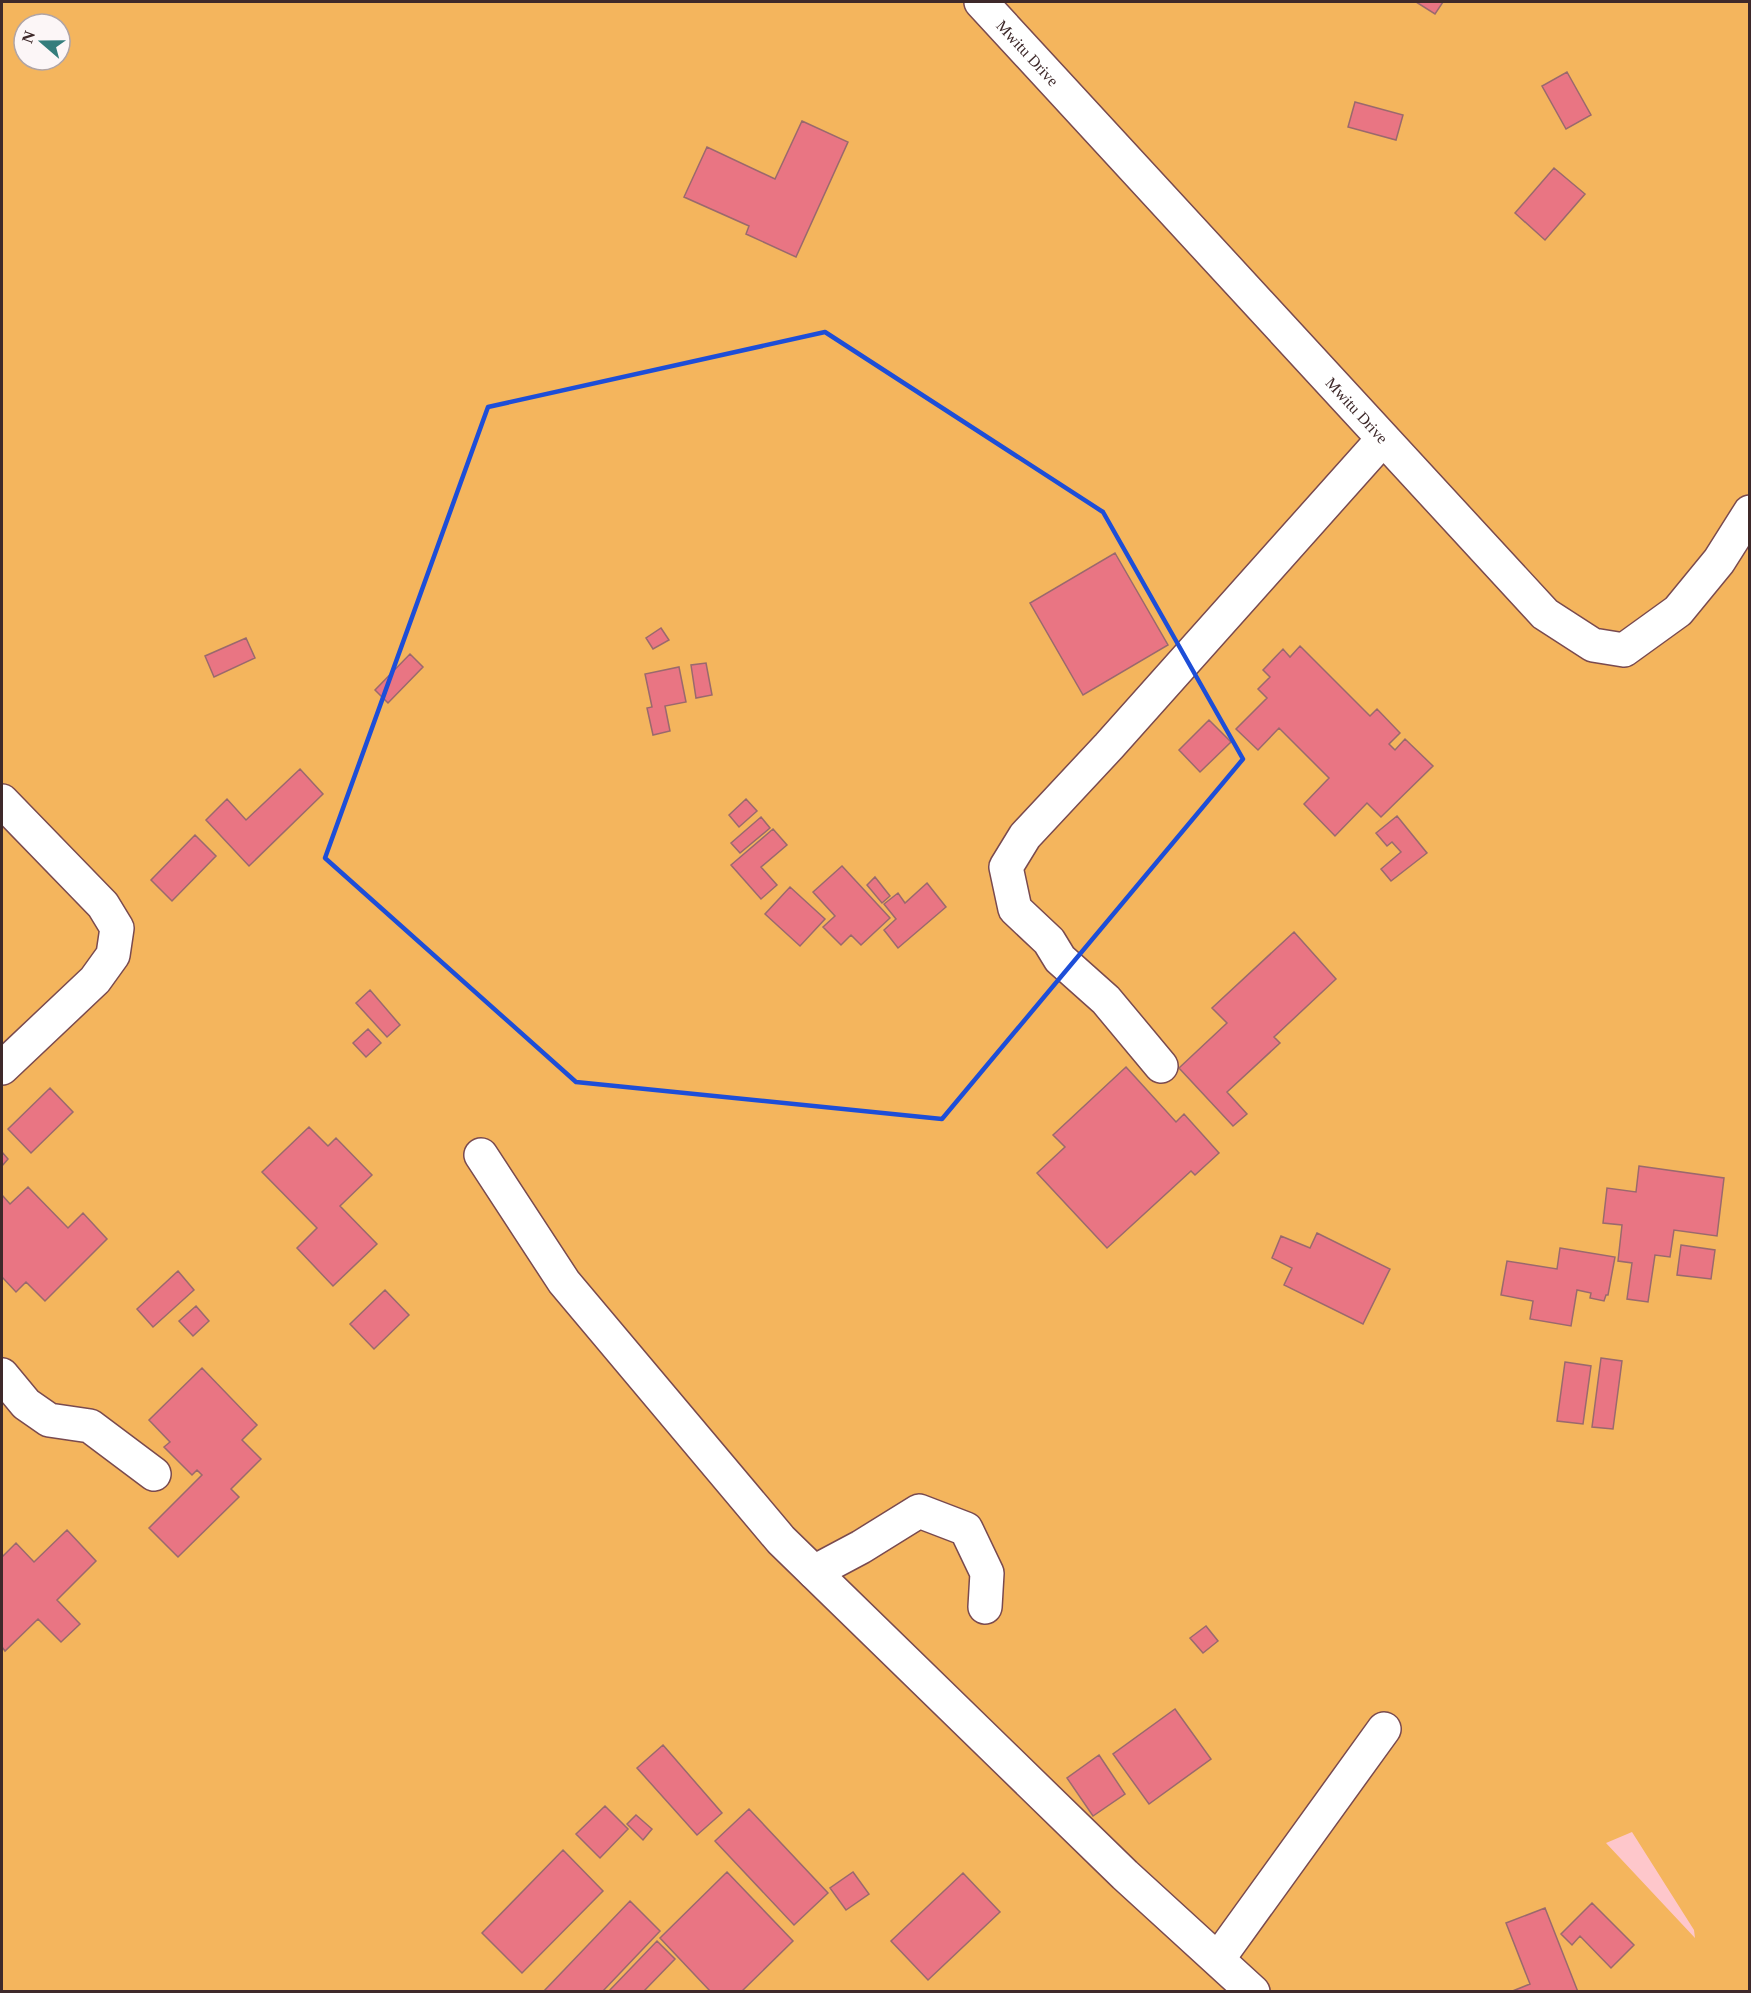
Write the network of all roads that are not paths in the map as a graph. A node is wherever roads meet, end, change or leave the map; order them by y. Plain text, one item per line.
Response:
1 (981, 2) edge
2 (1383, 439) junction
3 (1749, 512) edge
4 (2, 801) edge
5 (1161, 1066) dead end
6 (2, 1068) edge
7 (481, 1155) dead end
8 (2, 1375) edge
9 (154, 1474) dead end
10 (814, 1572) junction
11 (985, 1607) dead end
12 (1384, 1729) dead end
13 (1218, 1959) junction
14 (1253, 1992) edge

1 - 2 street, Mwitu Drive
2 - 3 street, Mwitu Drive
2 - 5 street
4 - 6 street
7 - 10 street
8 - 9 street
10 - 11 street
10 - 13 street
12 - 13 street
13 - 14 street

